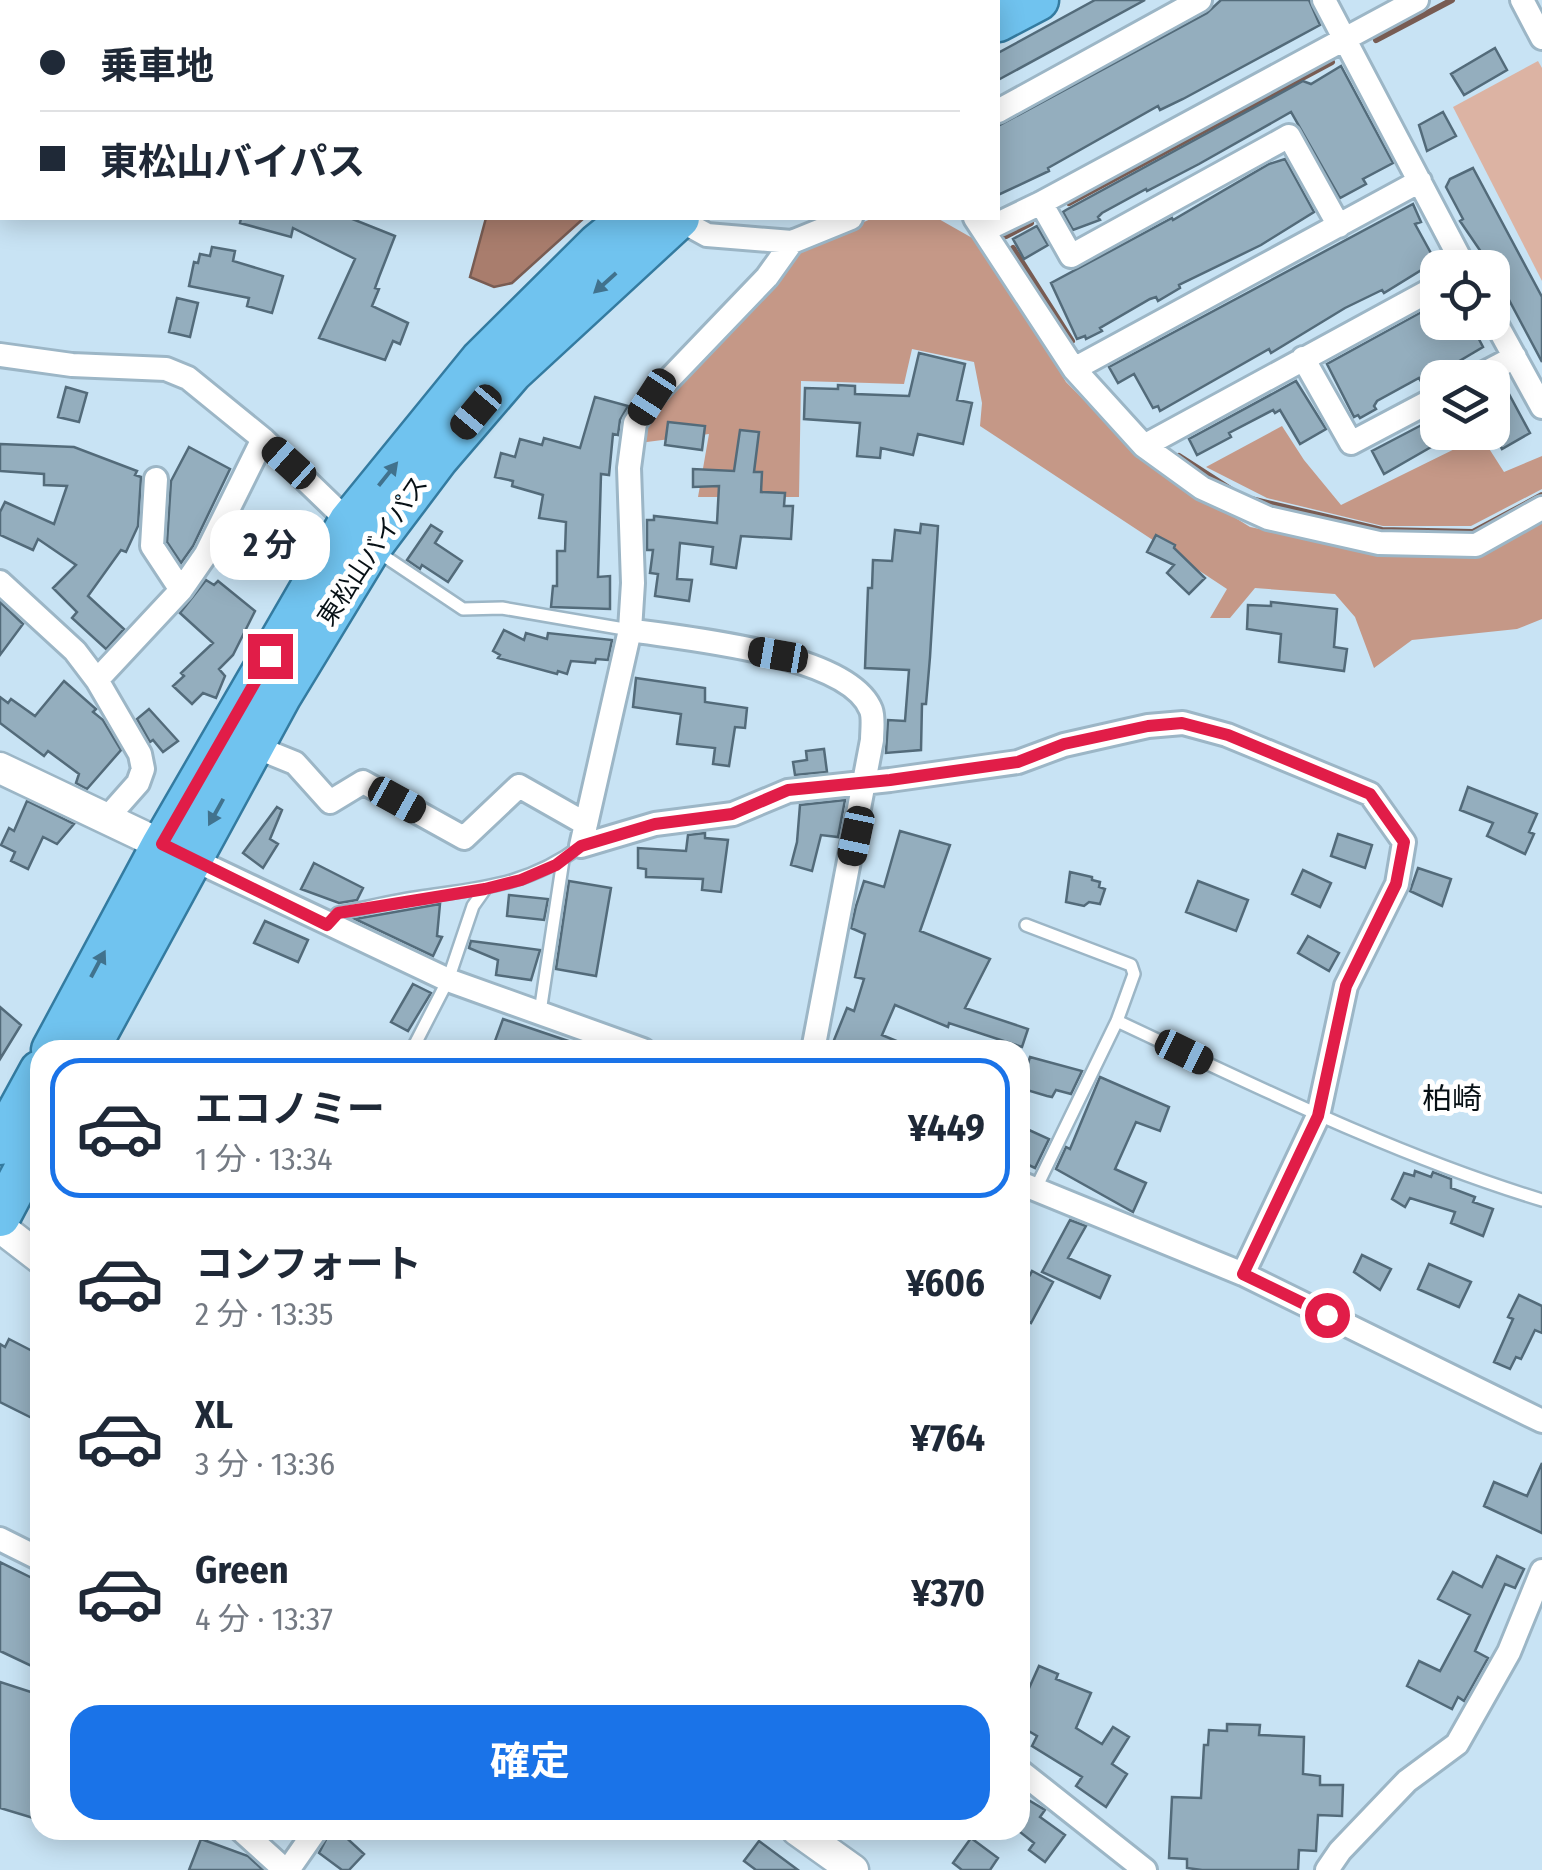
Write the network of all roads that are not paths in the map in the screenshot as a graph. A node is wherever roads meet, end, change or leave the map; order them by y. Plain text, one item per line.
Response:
1 (1038, 0) edge
2 (1200, 0) edge
3 (1324, 0) edge
4 (1417, 0) edge
5 (1522, 0) edge
6 (1000, 19) edge
7 (1542, 38) edge
8 (1346, 39) junction
9 (1000, 111) edge
10 (1420, 181) junction
11 (1042, 203) junction
12 (1000, 217) edge
13 (628, 220) edge
14 (676, 220) edge
15 (681, 220) edge
16 (846, 220) edge
17 (980, 224) edge
18 (1340, 226) junction
19 (792, 242) junction
20 (1456, 250) edge
21 (1420, 296) edge
22 (1506, 340) edge
23 (0, 355) edge
24 (1515, 356) junction
25 (1304, 358) junction
26 (1508, 360) edge
27 (1074, 369) junction
28 (1420, 406) edge
29 (1542, 407) edge
30 (263, 440) junction
31 (1144, 446) junction
32 (156, 479) dead end
33 (1542, 508) edge
34 (360, 534) junction
35 (0, 582) edge
36 (181, 590) junction
37 (630, 630) junction
38 (97, 680) junction
39 (253, 746) junction
40 (0, 768) edge
41 (865, 780) junction
42 (107, 818) junction
43 (577, 843) junction
44 (176, 852) junction
45 (485, 889) junction
46 (327, 925) junction
47 (1026, 925) dead end
48 (448, 980) junction
49 (540, 1012) junction
50 (1116, 1021) junction
51 (58, 1040) edge
52 (92, 1040) edge
53 (417, 1040) edge
54 (590, 1040) edge
55 (815, 1040) edge
56 (30, 1093) edge
57 (1318, 1116) junction
58 (13, 1130) edge
59 (1030, 1182) edge
60 (1030, 1187) edge
61 (1542, 1200) edge
62 (0, 1216) edge
63 (0, 1227) edge
64 (30, 1250) edge
65 (1243, 1274) junction
66 (1542, 1422) edge
67 (0, 1539) edge
68 (30, 1555) edge
69 (1542, 1571) edge
70 (1030, 1779) edge
71 (252, 1840) edge
72 (308, 1840) edge
73 (811, 1840) edge
74 (286, 1870) edge
75 (853, 1870) edge
76 (1145, 1870) edge
77 (1326, 1870) edge

1 - 6 highway
2 - 9 street
3 - 8 street
4 - 8 street
5 - 7 street
8 - 10 street
8 - 11 street
10 - 18 street
10 - 20 street
11 - 12 street
11 - 18 street
34 -> 13 highway, 東松山バイパス
14 -> 34 highway, 東松山バイパス
15 - 19 street
16 - 19 street
17 - 27 street
18 - 27 street
19 - 37 street
21 - 25 street
22 - 24 street
23 - 30 street
24 - 26 street
24 - 29 street
25 - 28 street
25 - 31 street
27 - 31 street
30 - 34 street
30 - 36 street
31 - 33 street
32 - 36 street
34 - 37 lane
34 - 39 highway, 東松山バイパス
34 - 44 highway, 東松山バイパス
35 - 38 street
36 - 38 street
37 - 41 street
37 - 43 street
38 - 42 street
39 - 43 street
39 -> 44 highway, 東松山バイパス
40 - 42 street
41 - 43 street
41 - 55 street
41 - 57 street
42 - 44 street
43 - 45 lane
43 - 49 lane
44 - 46 street
51 -> 44 highway, 東松山バイパス
44 - 52 highway, 東松山バイパス
45 - 46 lane
45 - 48 lane
46 - 48 street
47 - 50 lane
48 - 49 street
48 - 53 lane
49 - 54 street
50 - 57 lane
50 - 59 lane
56 - 58 highway
57 - 61 lane
57 - 65 street
58 - 62 highway
60 - 65 street
63 - 64 street
65 - 66 street
67 - 68 street
69 - 77 street
70 - 76 street
71 - 74 street
72 - 74 street
73 - 75 street

